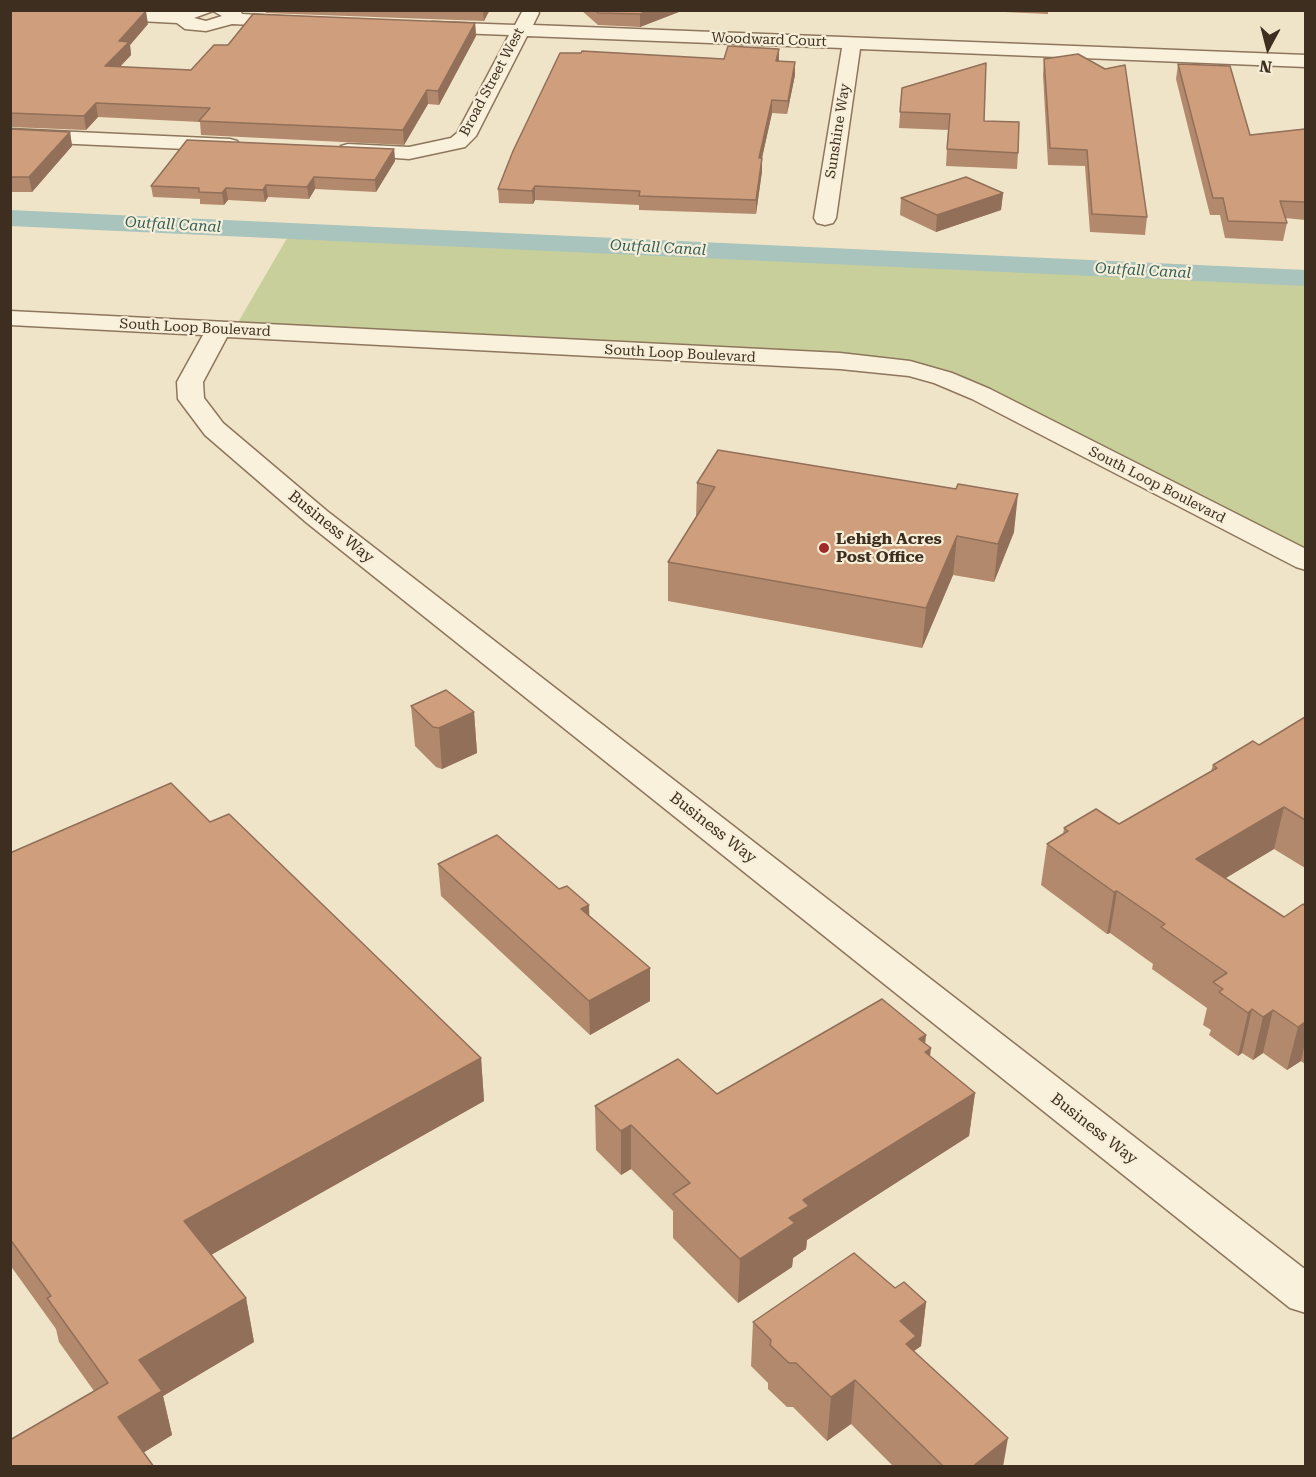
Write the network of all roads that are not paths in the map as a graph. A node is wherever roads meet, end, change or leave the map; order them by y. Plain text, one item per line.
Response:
1 (205, 10) edge
2 (531, 10) edge
3 (94, 14) edge
4 (226, 15) edge
5 (184, 18) junction
6 (312, 22) edge
7 (415, 26) edge
8 (520, 30) junction
9 (852, 43) junction
10 (1305, 61) edge
11 (10, 135) edge
12 (251, 146) edge
13 (333, 149) edge
14 (825, 218) dead end
15 (10, 318) edge
16 (219, 329) junction
17 (1305, 561) edge
18 (1305, 1295) edge

1 - 5 street
2 - 8 street, Broad Street West
3 - 5 street
4 - 5 street
4 - 6 street
7 - 8 street, Woodward Court
8 - 9 street, Woodward Court
8 - 13 street, Broad Street West
9 - 10 street, Woodward Court
9 - 14 street, Sunshine Way
11 - 12 street
15 - 16 street, South Loop Boulevard
16 - 17 street, South Loop Boulevard
16 - 18 street, Business Way

